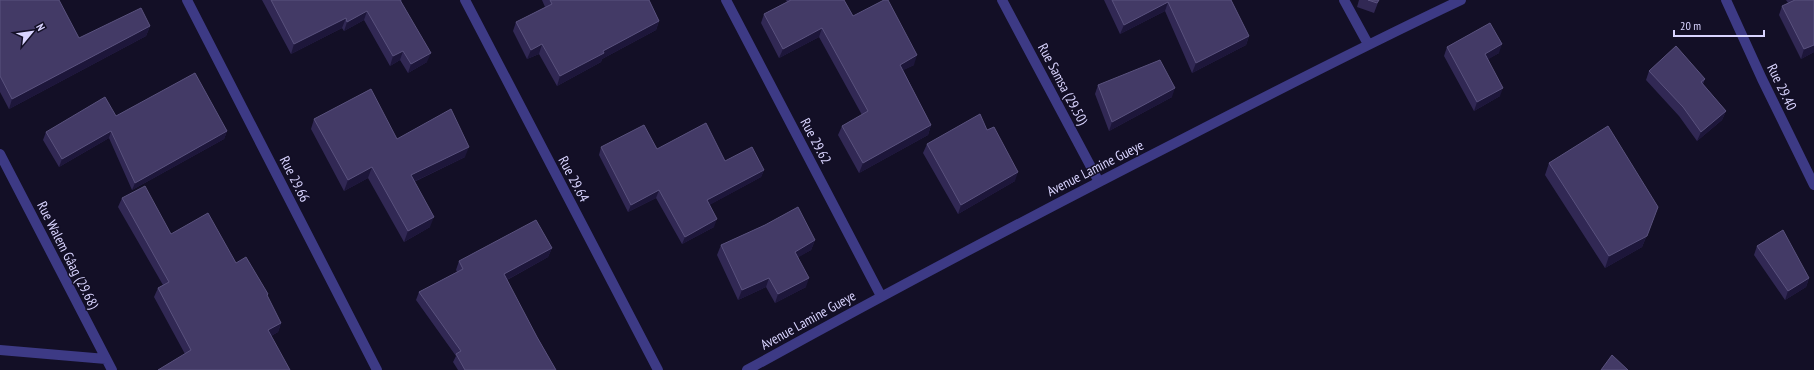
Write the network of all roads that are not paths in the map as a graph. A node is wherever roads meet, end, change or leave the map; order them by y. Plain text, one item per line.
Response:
1 (187, 0) edge
2 (465, 0) edge
3 (726, 0) edge
4 (1002, 0) edge
5 (1344, 0) edge
6 (1461, 0) edge
7 (1726, 0) edge
8 (1368, 44) junction
9 (0, 154) edge
10 (1099, 182) junction
11 (1814, 185) edge
12 (881, 296) junction
13 (0, 350) edge
14 (106, 359) junction
15 (112, 370) edge
16 (377, 370) edge
17 (658, 370) edge
18 (747, 370) edge

1 - 16 street, Rue 29.66
2 - 17 street, Rue 29.64
3 - 12 street, Rue 29.62
4 - 10 street, Rue Samsa (29.50)
5 - 8 street
6 - 8 street, Avenue Lamine Gueye
7 - 11 street, Rue 29.40
8 - 10 street, Avenue Lamine Gueye
9 - 14 street, Rue Walem Gâag (29.68)
10 - 12 street, Avenue Lamine Gueye
12 - 18 street, Avenue Lamine Gueye
13 - 14 street
14 - 15 street, Rue Walem Gâag (29.68)

